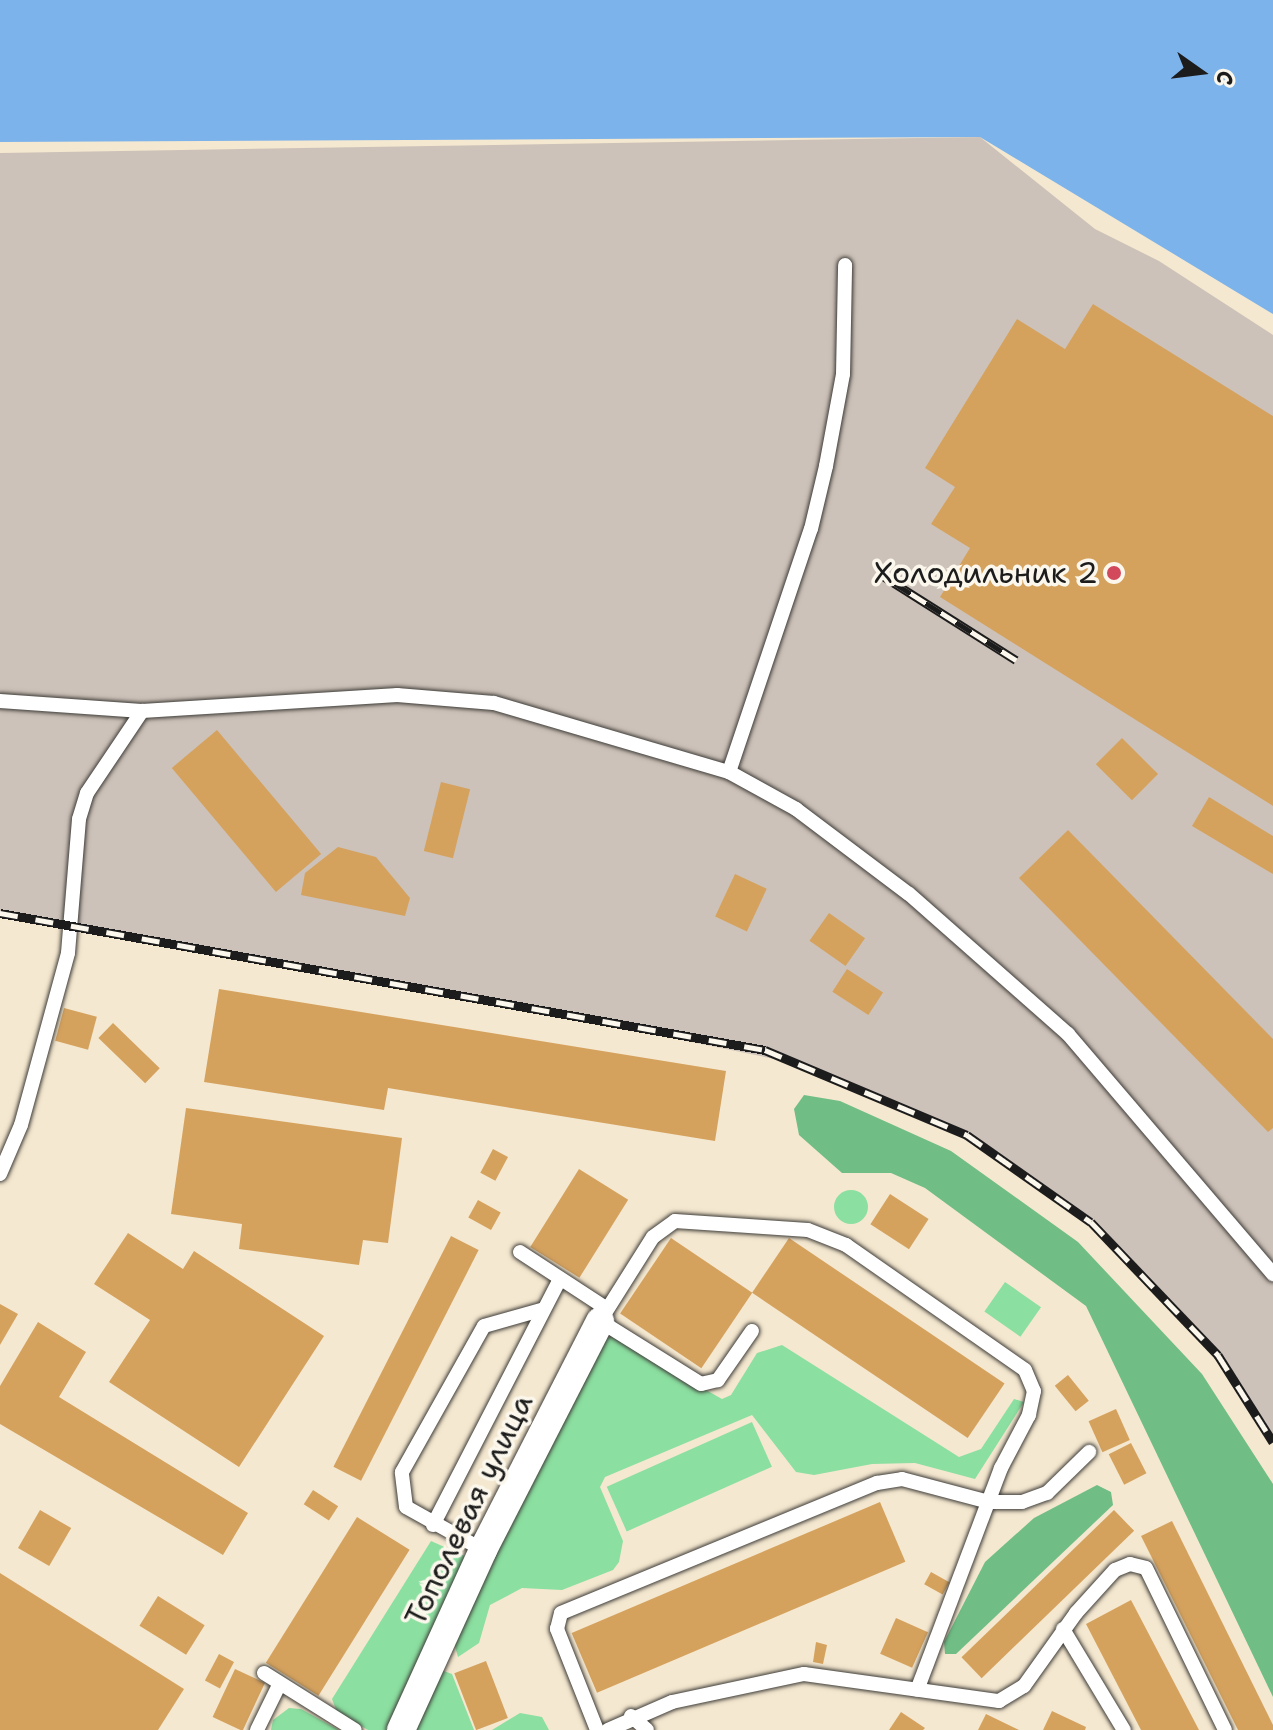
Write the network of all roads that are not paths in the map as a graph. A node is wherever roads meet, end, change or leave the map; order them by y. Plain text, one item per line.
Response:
1 (845, 265) dead end
2 (0, 701) edge
3 (142, 711) junction
4 (729, 772) junction
5 (0, 1174) edge
6 (520, 1252) dead end
7 (1273, 1274) edge
8 (560, 1279) junction
9 (544, 1309) junction
10 (604, 1315) junction
11 (752, 1331) dead end
12 (1089, 1452) dead end
13 (989, 1502) junction
14 (433, 1525) junction
15 (483, 1550) junction
16 (1063, 1629) junction
17 (264, 1673) dead end
18 (280, 1683) junction
19 (917, 1690) junction
20 (631, 1716) junction
21 (257, 1730) edge
22 (355, 1730) edge
23 (401, 1730) edge
24 (597, 1730) edge
25 (608, 1730) edge
26 (647, 1730) edge
27 (1124, 1730) edge
28 (1225, 1730) edge

1 - 4 lane
2 - 3 lane
3 - 4 lane
3 - 5 lane
4 - 7 lane
6 - 8 lane
8 - 9 lane
8 - 10 lane
9 - 14 lane
9 - 14 lane
10 - 11 lane
10 - 13 lane
10 - 15 street, Тополевая улица
12 - 13 lane
13 - 19 lane
13 - 24 lane
14 - 15 lane
15 - 23 street, Тополевая улица
16 - 19 lane
16 - 27 lane
16 - 28 lane
17 - 18 lane
18 - 21 lane
18 - 22 lane
19 - 20 lane
20 - 25 lane
20 - 26 lane

